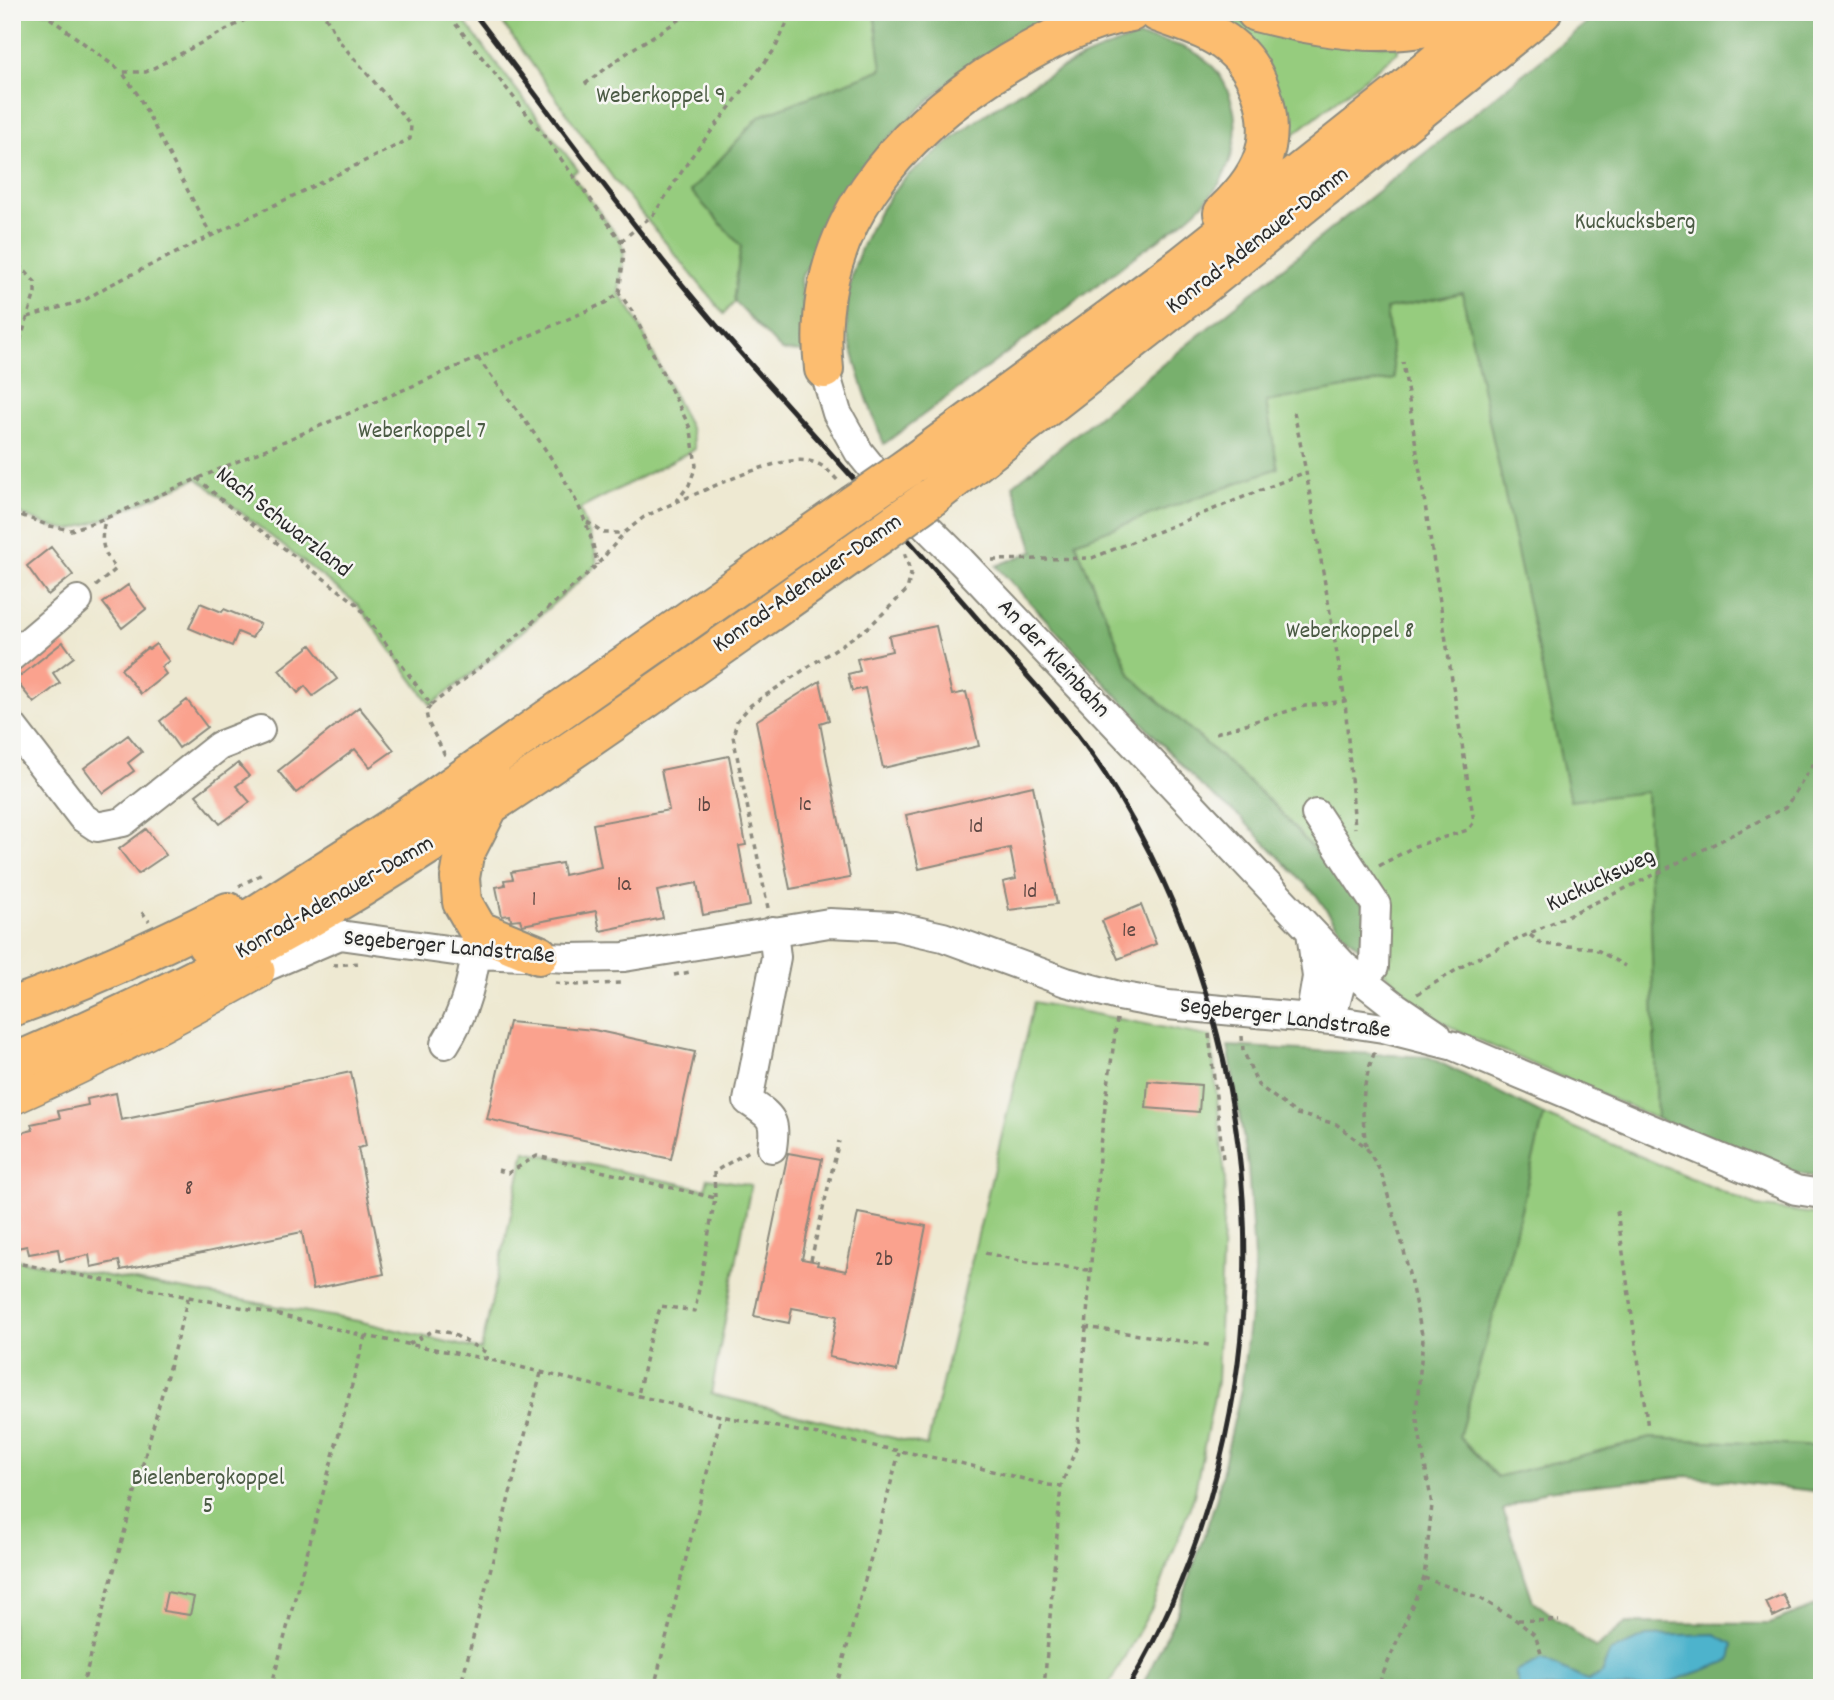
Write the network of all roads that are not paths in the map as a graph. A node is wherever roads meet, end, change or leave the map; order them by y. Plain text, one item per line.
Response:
1 (1131, 12) edge
2 (1157, 12) edge
3 (1256, 12) edge
4 (1474, 12) edge
5 (1496, 12) edge
6 (1542, 12) edge
7 (1183, 265) junction
8 (824, 369) joint
9 (78, 600) road end
10 (12, 656) edge
11 (12, 726) edge
12 (260, 730) dead end
13 (491, 804) junction
14 (1316, 814) dead end
15 (401, 822) junction
16 (361, 888) junction
17 (773, 931) junction
18 (1311, 932) junction
19 (477, 942) junction
20 (1345, 967) junction
21 (1374, 967) dead end
22 (544, 969) joint
23 (256, 971) junction
24 (12, 1007) edge
25 (1389, 1017) junction
26 (1320, 1019) junction
27 (12, 1036) edge
28 (445, 1044) dead end
29 (12, 1064) edge
30 (12, 1097) edge
31 (762, 1149) road end
32 (1822, 1194) edge

1 - 8 highway
2 - 7 highway
3 - 4 highway
5 - 7 highway, Konrad-Adenauer-Damm
6 - 13 highway, Konrad-Adenauer-Damm, bridge
7 - 15 highway, Konrad-Adenauer-Damm, bridge
8 - 18 street, An der Kleinbahn
9 - 10 street
11 - 12 street
13 - 16 highway, Konrad-Adenauer-Damm
13 - 19 highway
14 - 21 street
15 - 24 highway
15 - 27 highway, Konrad-Adenauer-Damm
16 - 23 highway
16 - 29 highway, Konrad-Adenauer-Damm
17 - 22 street, Segeberger Landstraße
17 - 26 street, Segeberger Landstraße
17 - 31 street
18 - 20 street, An der Kleinbahn
18 - 26 street
19 - 22 highway
19 - 23 street, Segeberger Landstraße
19 - 28 street
20 - 25 street, An der Kleinbahn
20 - 26 street
23 - 30 main road, Konrad-Adenauer-Damm
25 - 26 street, Segeberger Landstraße
25 - 32 street, An der Kleinbahn

